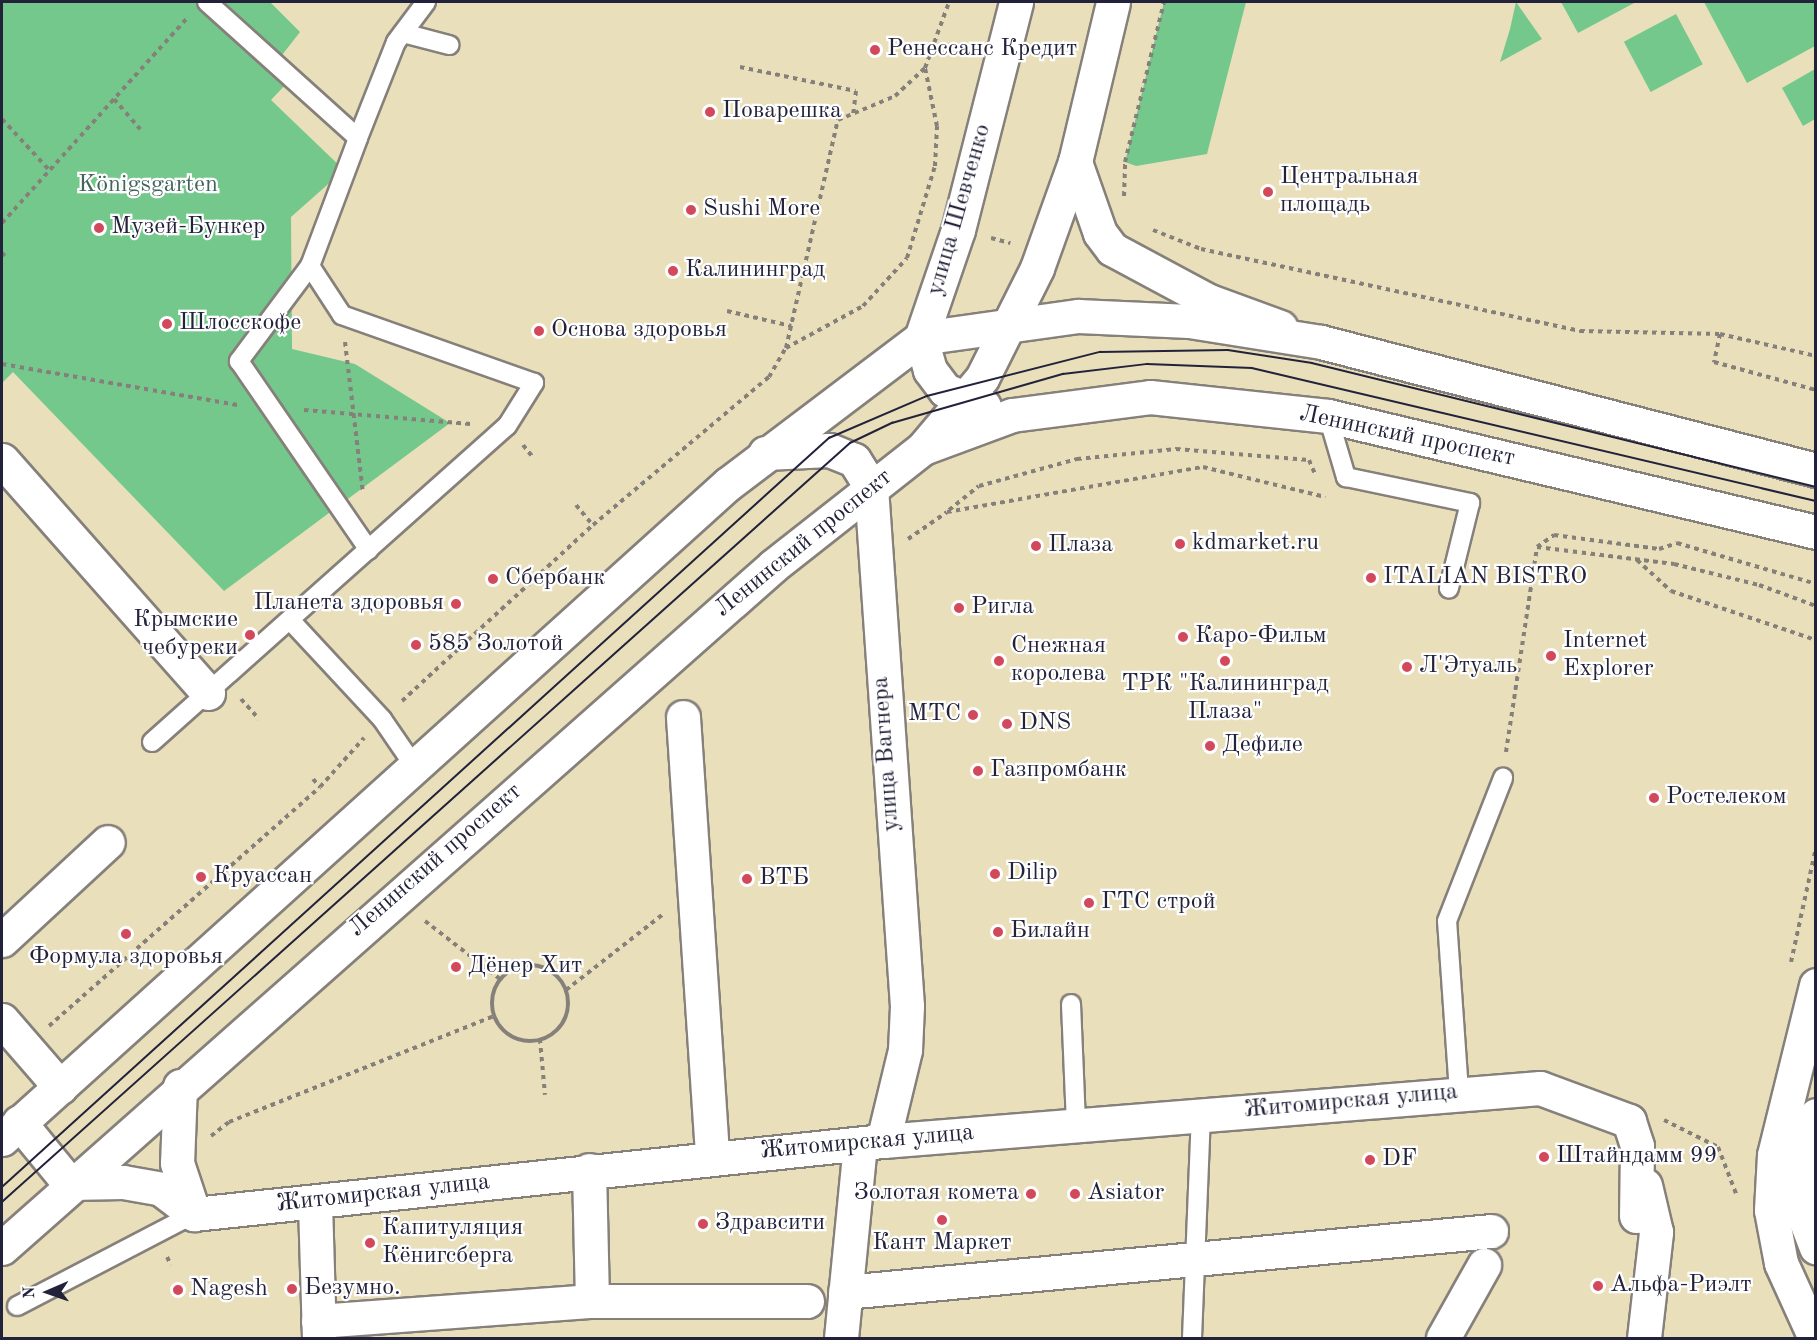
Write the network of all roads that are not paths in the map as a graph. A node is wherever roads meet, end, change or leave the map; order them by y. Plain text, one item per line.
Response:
1 (426, 2) edge
2 (1016, 2) edge
3 (1113, 2) edge
4 (200, 6) edge
5 (403, 33) junction
6 (449, 45) dead end
7 (358, 138) junction
8 (1075, 162) junction
9 (310, 266) junction
10 (1011, 326) junction
11 (921, 338) junction
12 (1321, 342) junction
13 (965, 400) junction
14 (1012, 415) junction
15 (1328, 416) junction
16 (923, 448) junction
17 (1815, 450) edge
18 (1733, 451) junction
19 (765, 453) junction
20 (2, 460) edge
21 (1815, 470) edge
22 (871, 487) junction
23 (1813, 533) edge
24 (369, 550) junction
25 (1449, 588) dead end
26 (290, 620) junction
27 (208, 693) junction
28 (683, 717) dead end
29 (152, 742) dead end
30 (415, 767) junction
31 (1503, 778) road end
32 (108, 842) dead end
33 (2, 939) edge
34 (1815, 986) edge
35 (1071, 1004) dead end
36 (2, 1020) edge
37 (180, 1086) junction
38 (60, 1088) junction
39 (1459, 1092) junction
40 (1201, 1114) junction
41 (1815, 1115) edge
42 (1076, 1125) junction
43 (10, 1131) edge
44 (872, 1142) junction
45 (1636, 1146) junction
46 (712, 1156) junction
47 (589, 1170) junction
48 (69, 1183) junction
49 (315, 1203) junction
50 (194, 1214) junction
51 (1636, 1216) dead end
52 (1491, 1231) dead end
53 (1815, 1247) edge
54 (2, 1248) edge
55 (1199, 1259) junction
56 (1484, 1265) dead end
57 (845, 1292) junction
58 (591, 1301) junction
59 (807, 1302) dead end
60 (17, 1306) dead end
61 (318, 1330) edge
62 (841, 1338) edge
63 (1192, 1338) edge
64 (1443, 1338) edge
65 (1644, 1338) edge
66 (1815, 1338) edge

1 - 5 lane
2 - 11 main road, улица Шевченко
3 - 8 main road
4 - 7 lane
5 - 6 lane
5 - 7 lane
7 - 9 lane
8 - 10 main road
8 - 12 main road
9 - 24 lane
9 - 24 lane
10 - 11 main road
10 - 12 main road
10 - 13 main road
11 - 13 main road
11 - 19 main road
12 - 18 main road
13 - 14 main road
13 - 16 main road
14 - 15 main road, Ленинский проспект
14 - 16 main road, Ленинский проспект
15 - 23 main road, Ленинский проспект
15 - 25 lane
16 - 22 main road, Ленинский проспект
17 - 18 main road
18 - 21 main road
19 - 22 main road
19 - 30 main road
20 - 27 main road
22 - 37 main road, Ленинский проспект
22 - 44 main road, улица Вагнера
24 - 26 lane
26 - 27 lane
26 - 30 lane
27 - 29 lane
28 - 46 main road
30 - 38 main road
31 - 39 lane
32 - 33 main road
34 - 66 main road
35 - 42 lane
36 - 38 main road
37 - 48 main road, Ленинский проспект
37 - 50 main road
38 - 43 main road
39 - 40 main road, Житомирская улица
39 - 45 main road, Житомирская улица
40 - 42 main road, Житомирская улица
40 - 55 lane
41 - 53 main road
42 - 44 main road, Житомирская улица
43 - 48 main road
44 - 46 main road, Житомирская улица
44 - 57 main road, улица Вагнера
45 - 51 main road
45 - 65 main road
46 - 47 main road, Житомирская улица
47 - 49 main road, Житомирская улица
47 - 58 main road
48 - 50 main road
48 - 54 main road, Ленинский проспект
49 - 50 main road, Житомирская улица
49 - 61 main road
50 - 60 lane
52 - 55 main road
55 - 57 main road
55 - 63 lane
56 - 64 main road
57 - 62 main road, улица Вагнера
58 - 59 main road
58 - 61 main road

